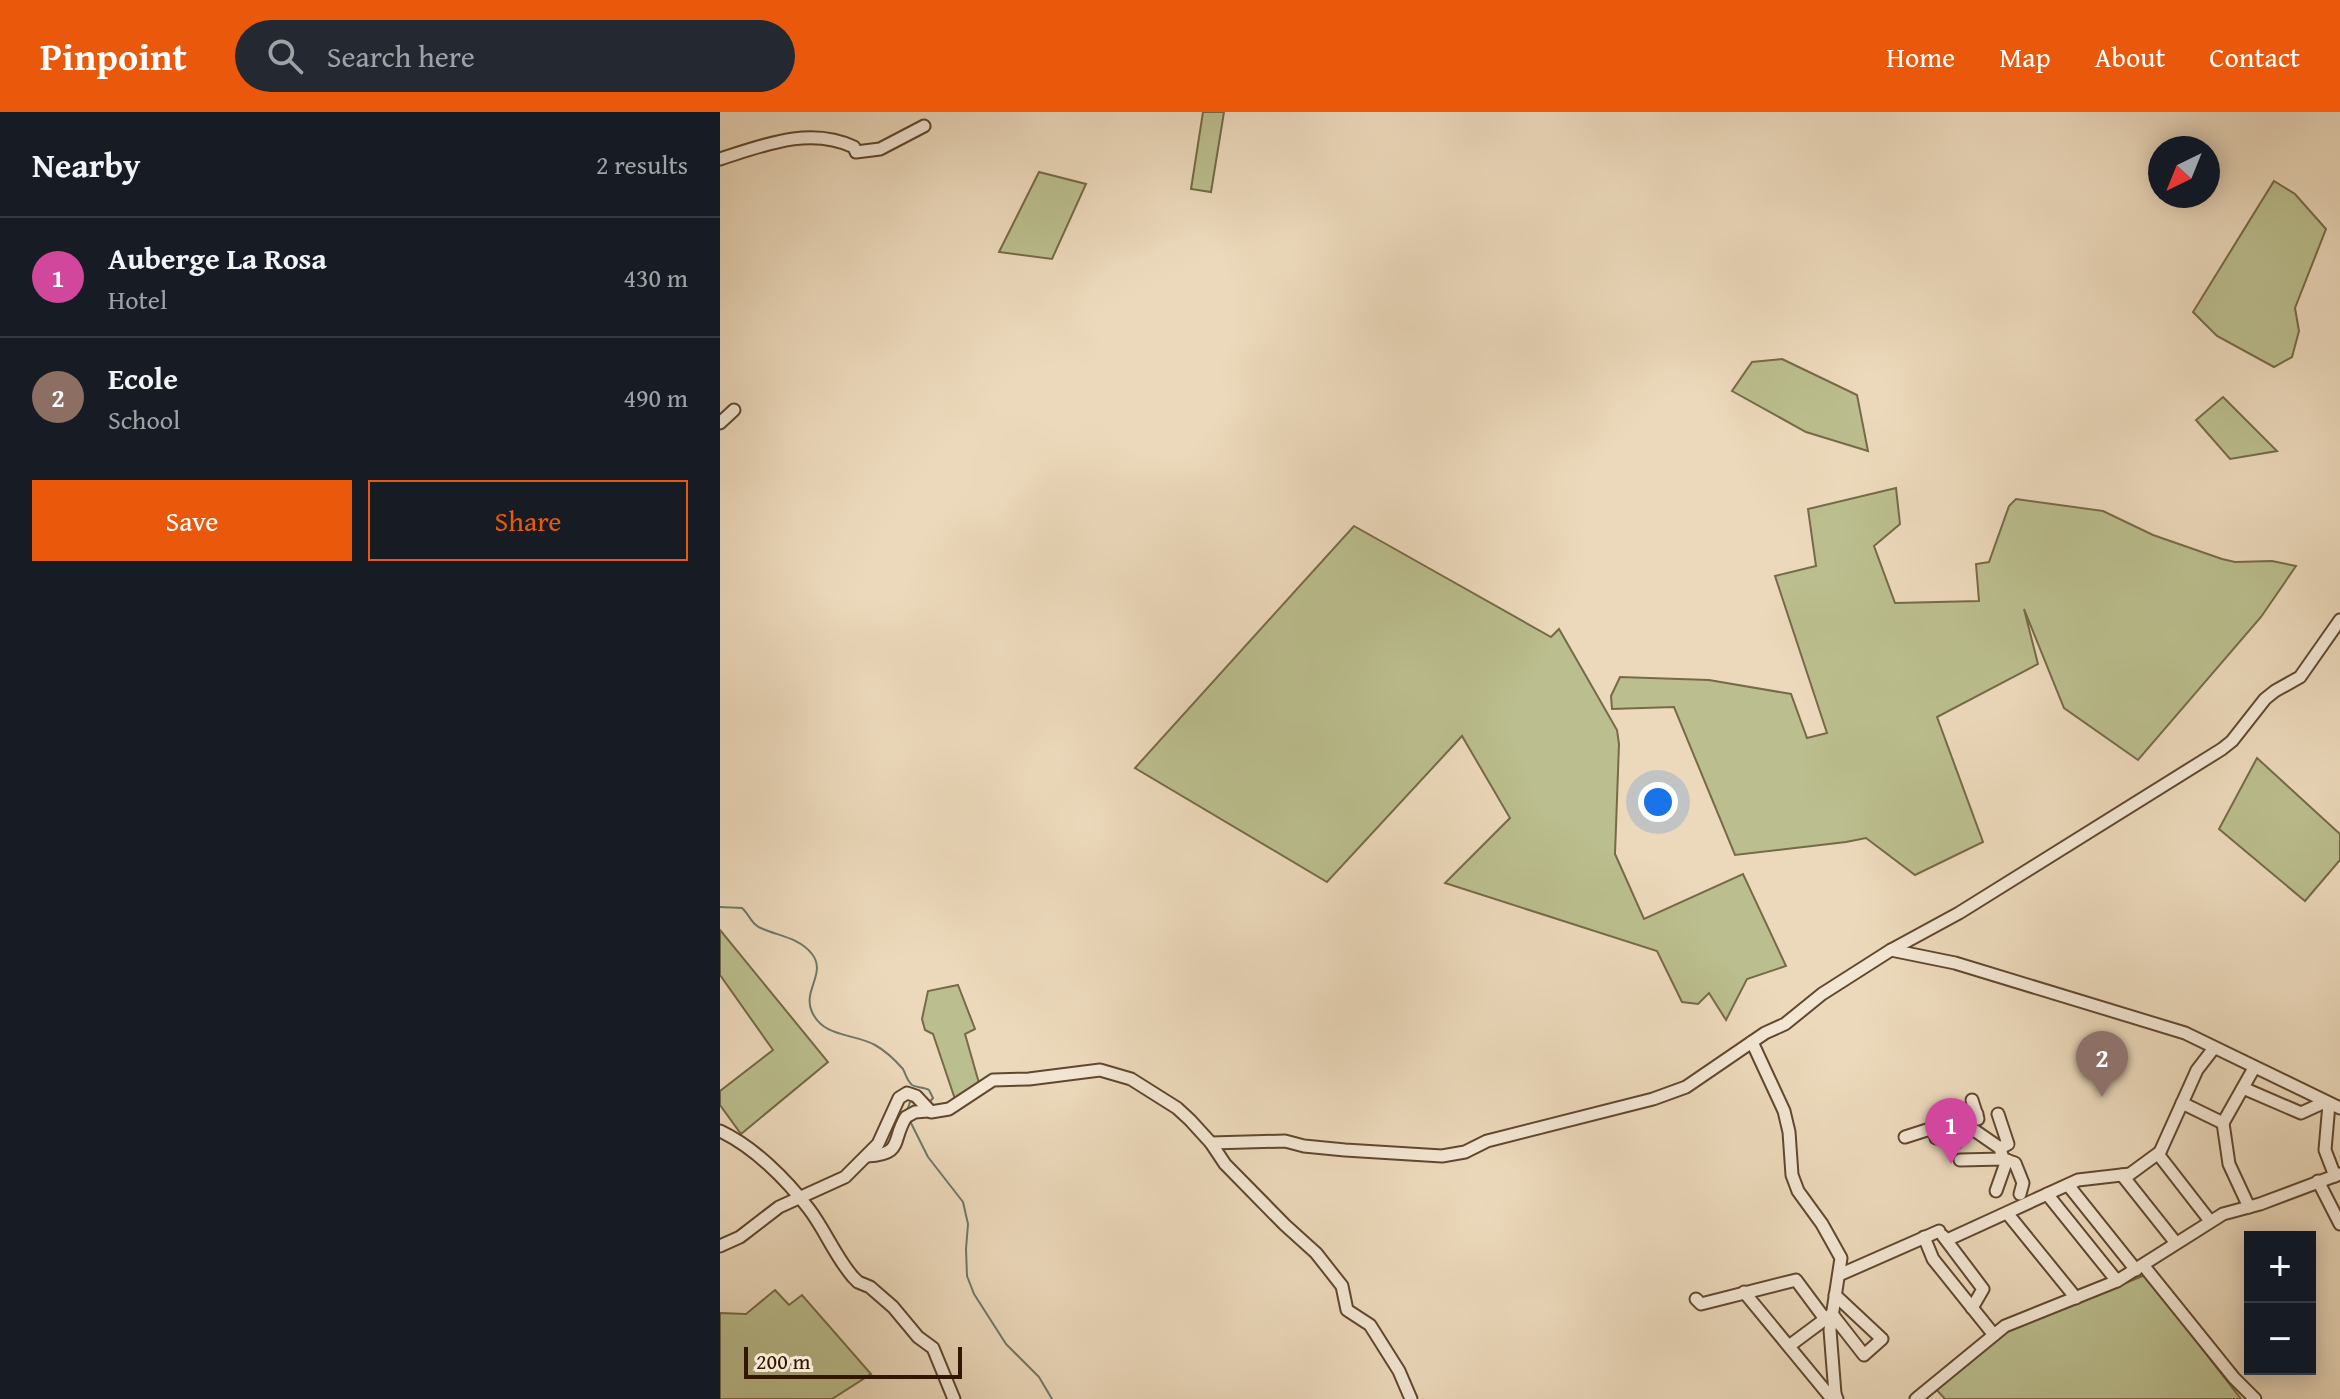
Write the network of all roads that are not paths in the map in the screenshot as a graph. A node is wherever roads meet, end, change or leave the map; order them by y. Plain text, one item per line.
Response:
1 (924, 126) dead end
2 (720, 159) edge
3 (734, 410) dead end
4 (720, 423) edge
5 (2340, 620) edge
6 (1891, 950) junction
7 (1752, 1042) junction
8 (2214, 1048) junction
9 (2254, 1068) junction
10 (2243, 1088) junction
11 (2182, 1103) junction
12 (2331, 1105) edge
13 (1975, 1109) dead end
14 (928, 1111) junction
15 (1998, 1114) dead end
16 (2223, 1123) junction
17 (1971, 1128) dead end
18 (1934, 1130) junction
19 (720, 1131) edge
20 (1905, 1137) dead end
21 (1957, 1142) dead end
22 (1211, 1143) junction
23 (2158, 1154) junction
24 (867, 1156) junction
25 (2003, 1156) junction
26 (1960, 1160) dead end
27 (2020, 1175) junction
28 (2122, 1175) junction
29 (2338, 1175) edge
30 (2318, 1181) junction
31 (2068, 1185) junction
32 (2020, 1194) dead end
33 (2047, 1194) junction
34 (798, 1197) junction
35 (2249, 1207) junction
36 (2007, 1213) junction
37 (2210, 1221) junction
38 (2340, 1224) edge
39 (1941, 1233) junction
40 (1924, 1237) junction
41 (2176, 1243) junction
42 (720, 1246) edge
43 (2140, 1268) junction
44 (1839, 1275) junction
45 (2117, 1281) junction
46 (1744, 1292) junction
47 (1835, 1295) junction
48 (2076, 1298) junction
49 (1696, 1299) dead end
50 (1972, 1308) junction
51 (1829, 1316) junction
52 (1994, 1335) junction
53 (1789, 1346) junction
54 (1836, 1397) edge
55 (954, 1399) edge
56 (1411, 1399) edge
57 (1916, 1399) edge
58 (2255, 1399) edge

1 - 2 street
3 - 4 street
5 - 6 street
6 - 7 street
6 - 8 street
7 - 22 street
7 - 44 street
8 - 9 street
8 - 11 street
9 - 10 street
9 - 12 street
10 - 12 street
10 - 16 street
11 - 16 street
11 - 23 street
12 - 29 street
13 - 18 street
14 - 22 street
14 - 24 street
14 - 24 street
15 - 25 street
16 - 35 street
17 - 25 street
18 - 20 street
18 - 21 street
19 - 34 street
22 - 56 street
23 - 28 street
23 - 37 street
24 - 34 street
25 - 26 street
25 - 27 street
25 - 27 street
27 - 32 street
28 - 31 street
28 - 41 street
29 - 30 street
30 - 35 street
30 - 38 street
31 - 33 street
31 - 43 street
33 - 36 street
33 - 45 street
34 - 42 street
34 - 55 street
35 - 37 street
36 - 39 street
36 - 48 street
37 - 41 street
39 - 40 street
39 - 50 street
40 - 44 street
40 - 50 street
41 - 43 street
43 - 45 street
43 - 58 street
44 - 47 street
45 - 48 street
46 - 49 street
46 - 51 street
46 - 53 street
47 - 51 street
47 - 51 street
48 - 52 street
50 - 52 street
51 - 53 street
51 - 54 street
52 - 57 street
53 - 54 street

